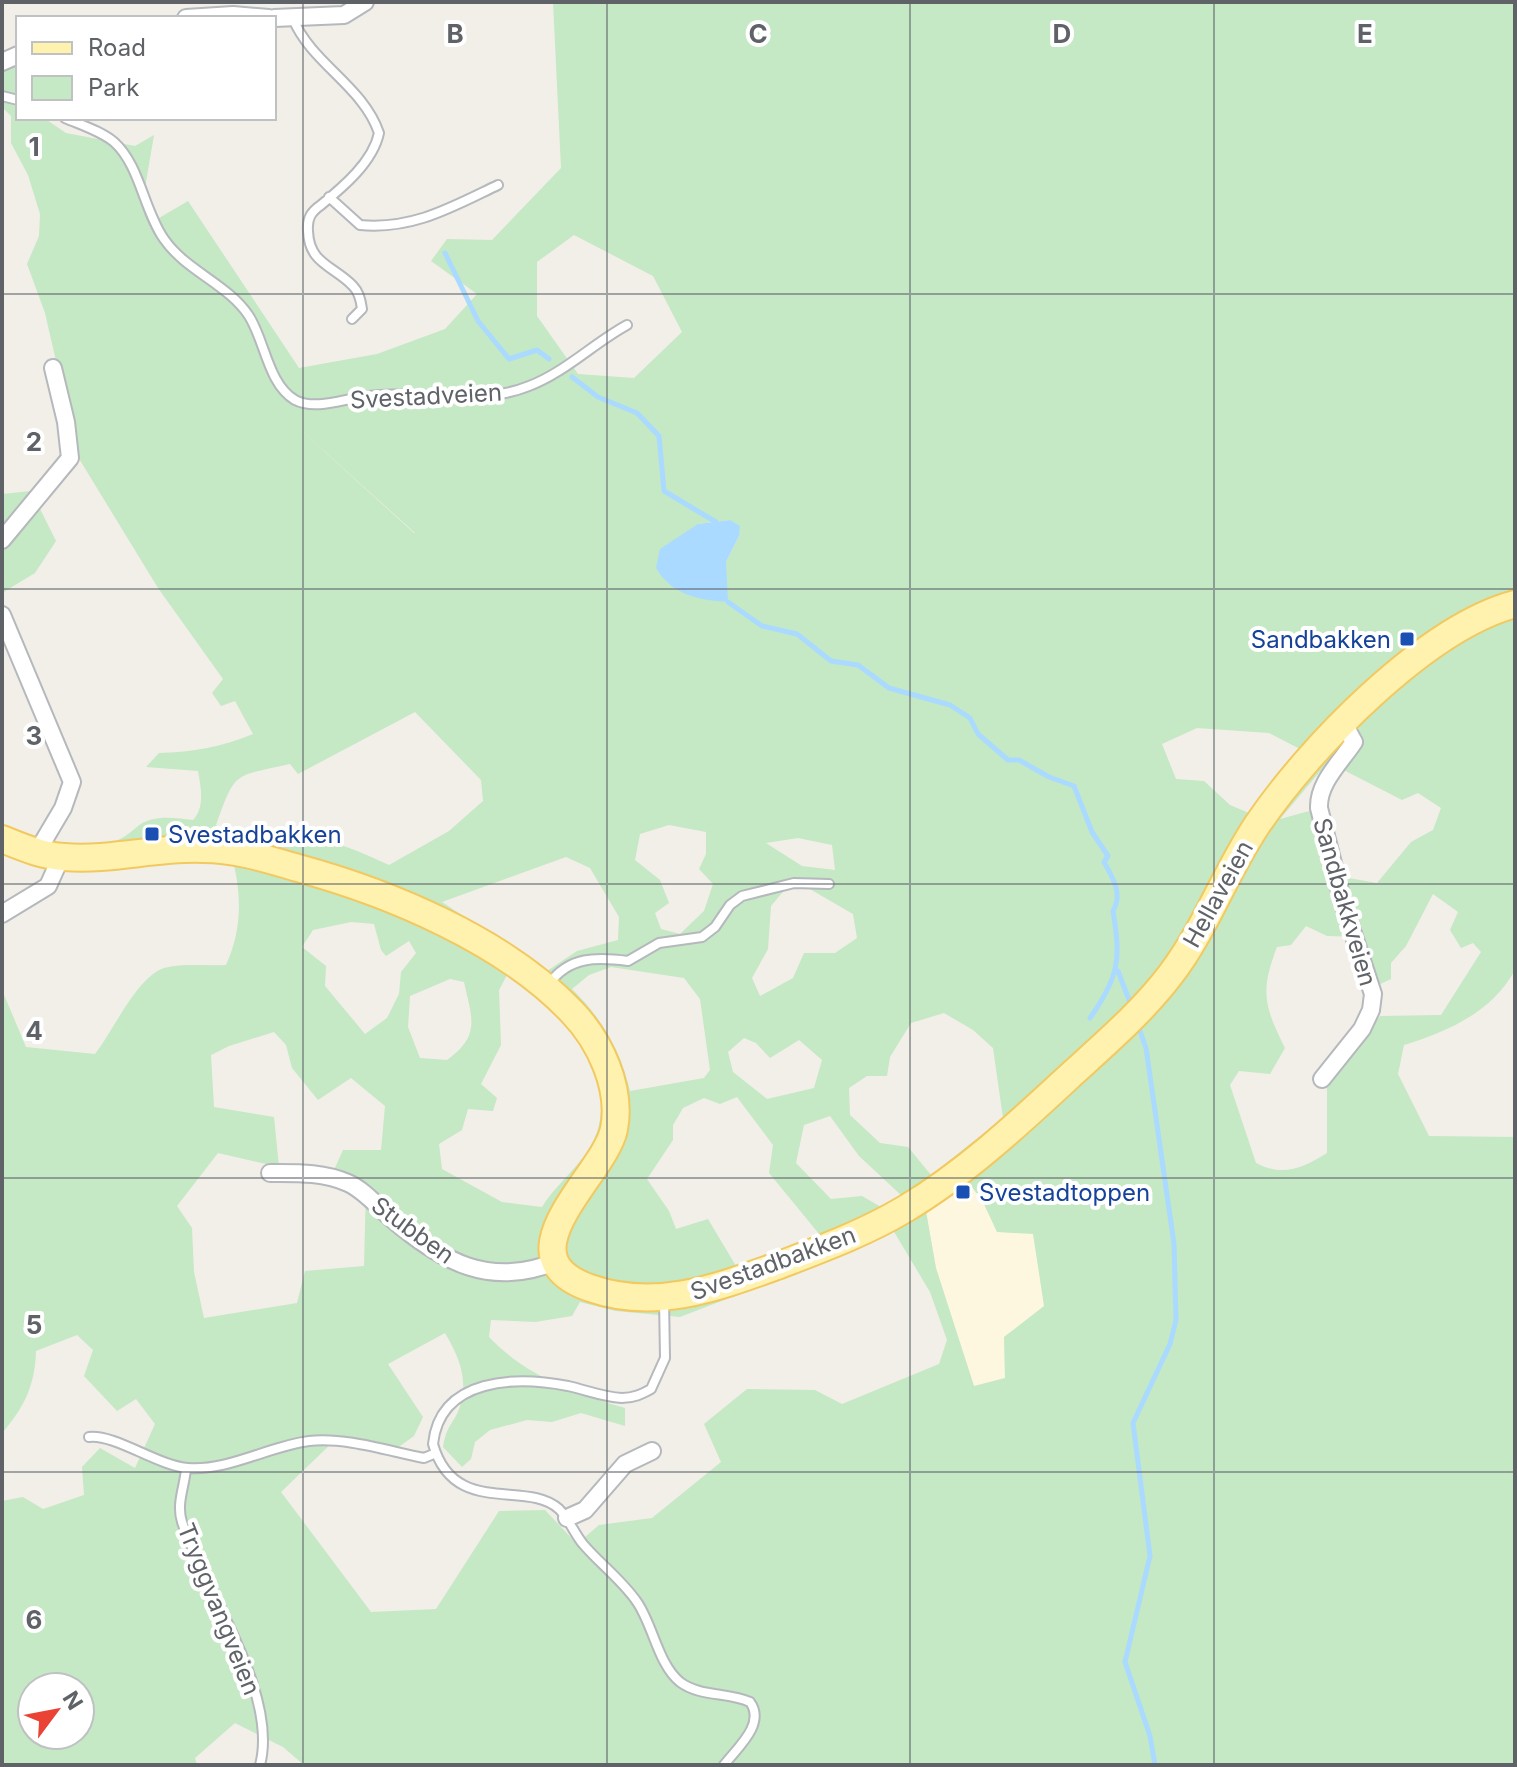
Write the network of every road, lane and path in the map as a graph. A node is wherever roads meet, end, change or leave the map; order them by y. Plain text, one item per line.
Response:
1 (365, 2) edge
2 (217, 16) edge
3 (246, 16) edge
4 (276, 18) edge
5 (293, 19) junction
6 (69, 120) edge
7 (498, 185) dead end
8 (329, 197) junction
9 (352, 319) dead end
10 (627, 325) dead end
11 (53, 368) dead end
12 (2, 540) edge
13 (1515, 604) edge
14 (2, 615) edge
15 (1344, 724) junction
16 (2, 839) edge
17 (49, 855) junction
18 (829, 884) dead end
19 (2, 914) edge
20 (546, 988) junction
21 (1322, 1079) dead end
22 (270, 1173) dead end
23 (926, 1196) joint
24 (557, 1261) junction
25 (664, 1298) junction
26 (89, 1437) dead end
27 (652, 1451) dead end
28 (436, 1453) junction
29 (186, 1468) junction
30 (567, 1518) junction
31 (260, 1765) edge
32 (724, 1765) edge

1 - 5 street
2 - 3 street
4 - 5 street
5 - 8 lane
6 - 10 lane, Svestadveien
7 - 8 lane
8 - 9 lane
11 - 12 street
13 - 15 main road, Hellaveien
14 - 17 street
15 - 21 street, Sandbakkveien
15 - 23 main road, Hellaveien
16 - 17 main road
17 - 19 street
17 - 20 main road
18 - 20 lane
20 - 24 main road
22 - 24 street, Stubben
23 - 25 main road, Svestadbakken
24 - 25 main road, Svestadbakken
25 - 28 lane
26 - 29 lane
27 - 30 street
28 - 29 lane
28 - 30 lane
29 - 31 lane, Tryggvangveien
30 - 32 lane

